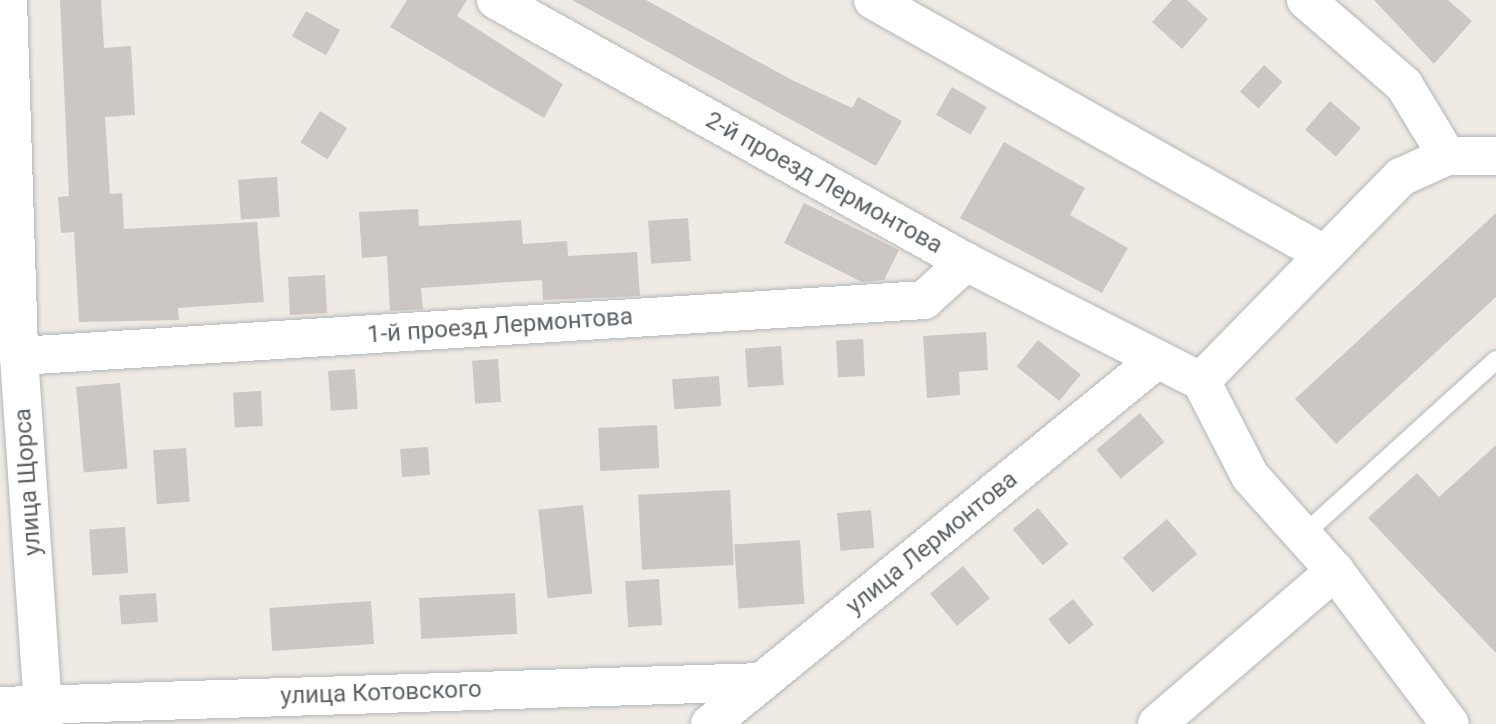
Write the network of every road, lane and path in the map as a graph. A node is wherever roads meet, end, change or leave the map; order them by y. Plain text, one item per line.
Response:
1 (8, 0) edge
2 (496, 0) edge
3 (873, 0) edge
4 (1306, 0) edge
5 (1447, 156) junction
6 (1496, 156) edge
7 (1322, 253) junction
8 (966, 262) junction
9 (19, 356) junction
10 (1496, 360) edge
11 (1154, 362) junction
12 (1201, 381) junction
13 (1302, 536) junction
14 (1335, 571) junction
15 (762, 682) junction
16 (0, 706) edge
17 (43, 714) edge
18 (710, 724) edge
19 (1157, 724) edge
20 (1450, 724) edge

1 - 9 street, улица Щорса
2 - 8 street, 2-й проезд Лермонтова
3 - 7 street
4 - 5 street
5 - 6 street
5 - 7 street
7 - 12 street
8 - 9 street, 1-й проезд Лермонтова
8 - 11 street, 2-й проезд Лермонтова
9 - 17 street, улица Щорса
10 - 13 lane
11 - 12 street, 2-й проезд Лермонтова
11 - 15 street, улица Лермонтова
12 - 13 street
13 - 14 street
14 - 19 street
14 - 20 street
15 - 17 street, улица Котовского
15 - 18 street, улица Лермонтова
16 - 17 street, улица Котовского

